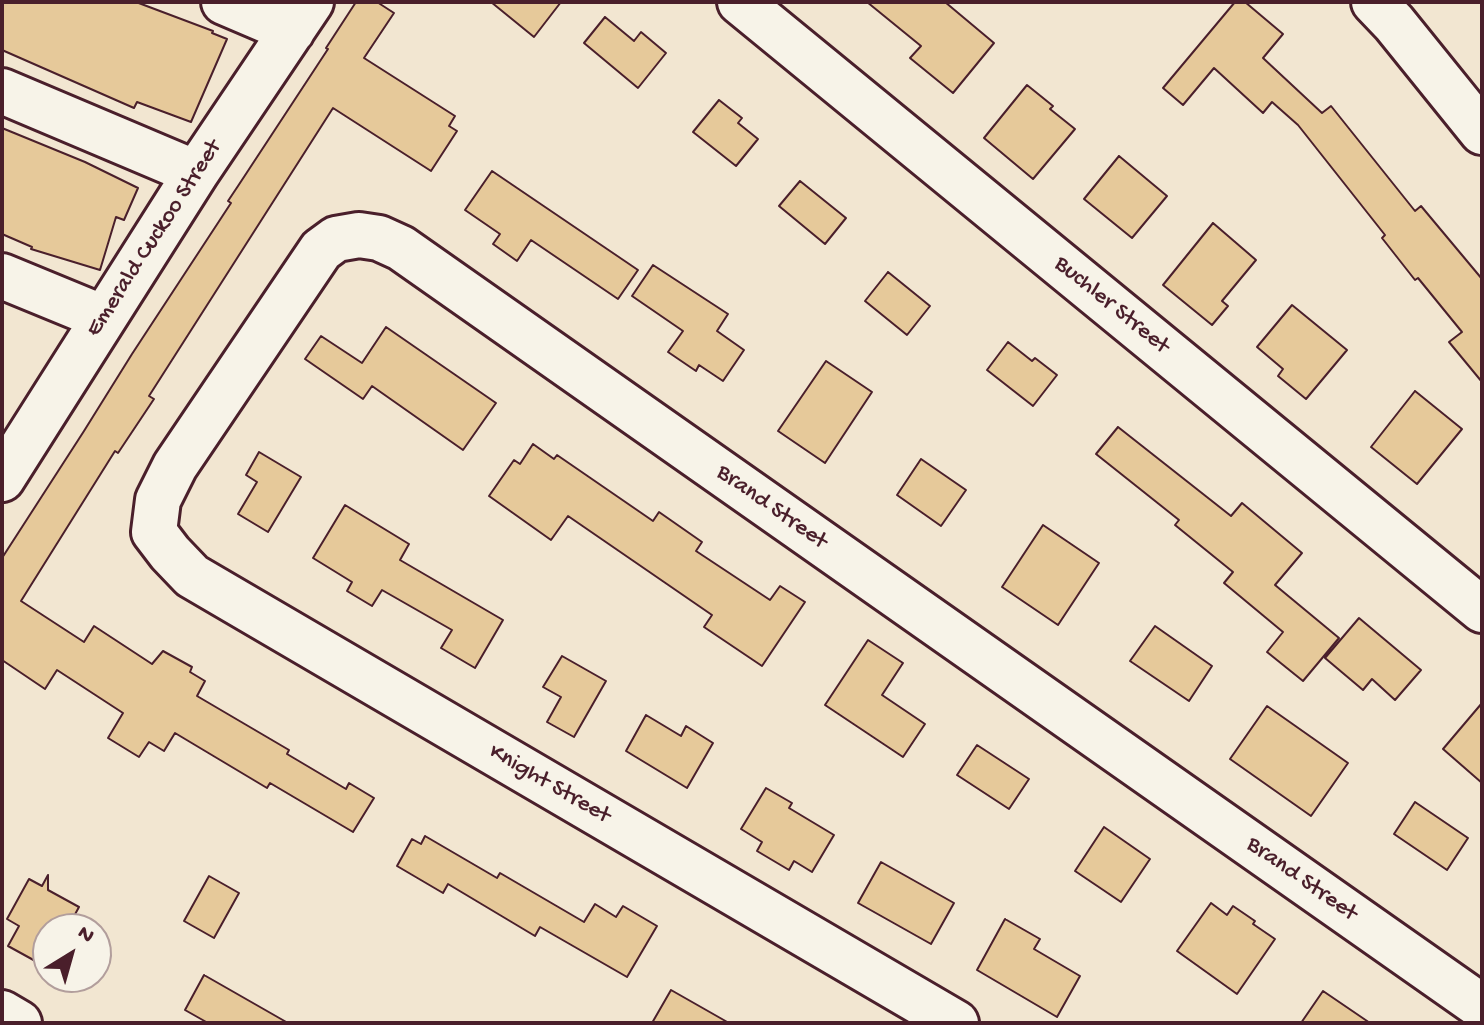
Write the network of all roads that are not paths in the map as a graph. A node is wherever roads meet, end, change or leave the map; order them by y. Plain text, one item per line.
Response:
1 (224, 2) edge
2 (740, 2) edge
3 (1374, 2) edge
4 (302, 16) edge
5 (2, 91) edge
6 (1482, 132) edge
7 (196, 173) junction
8 (2, 276) edge
9 (104, 318) junction
10 (4, 470) edge
11 (154, 532) joint
12 (1482, 610) edge
13 (1482, 1007) edge
14 (2, 1013) edge
15 (19, 1023) edge
16 (956, 1023) edge

1 - 4 street
2 - 12 street, Buchler Street
3 - 6 street
4 - 7 street, Emerald Cuckoo Street
5 - 7 street
7 - 9 street, Emerald Cuckoo Street
8 - 9 street
9 - 10 street, Emerald Cuckoo Street
11 - 13 street, Brand Street
11 - 16 street, Knight Street
14 - 15 street

